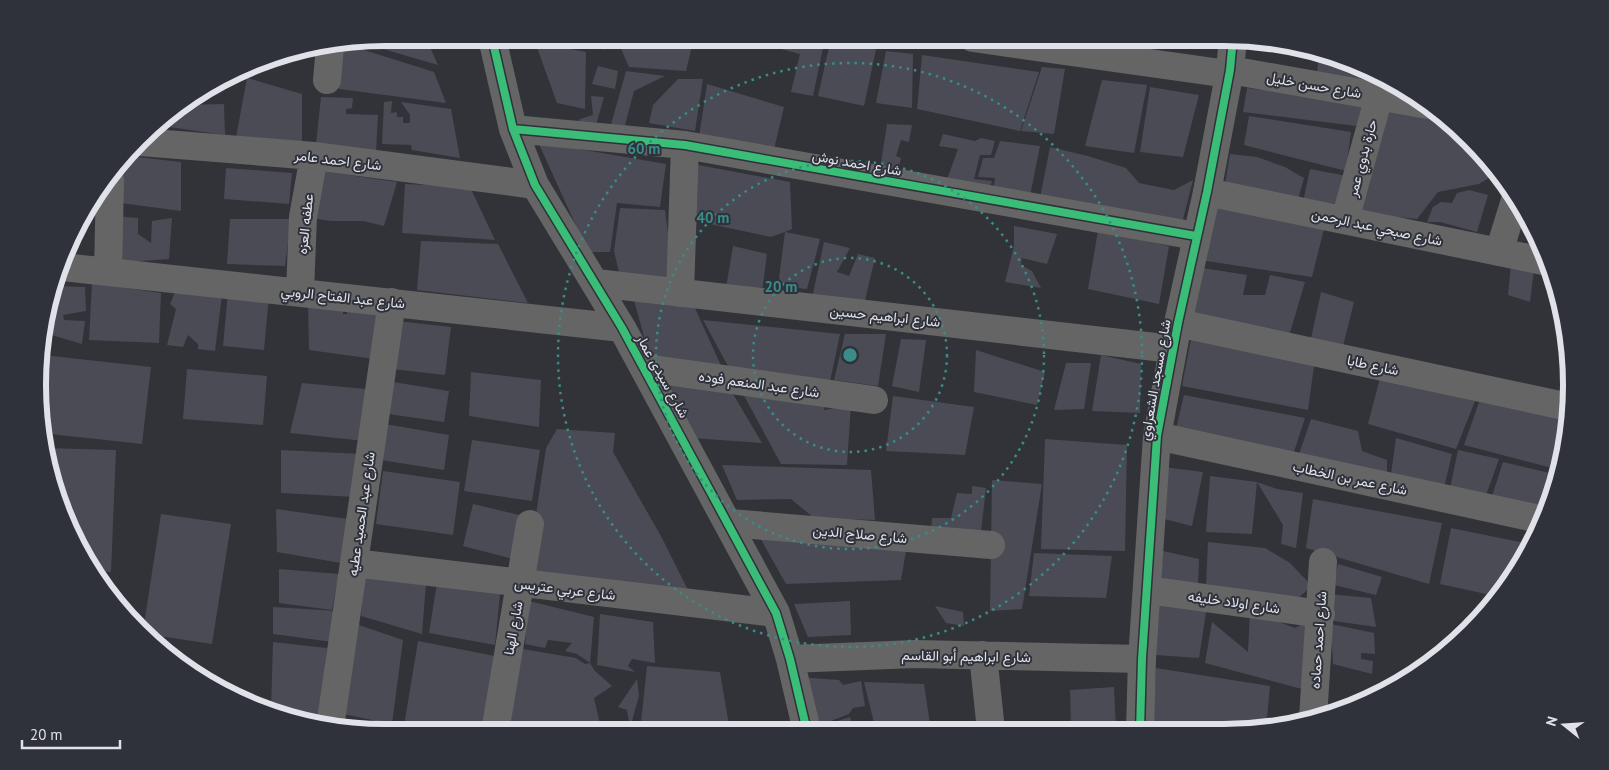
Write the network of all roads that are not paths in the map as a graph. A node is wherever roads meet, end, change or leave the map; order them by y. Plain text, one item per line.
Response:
1 (494, 46) edge
2 (1033, 46) edge
3 (1232, 46) edge
4 (330, 51) edge
5 (1229, 72) junction
6 (327, 80) dead end
7 (1378, 96) junction
8 (1410, 102) edge
9 (513, 128) junction
10 (148, 143) edge
11 (685, 145) junction
12 (314, 156) junction
13 (535, 185) junction
14 (110, 188) edge
15 (1207, 192) junction
16 (1513, 209) edge
17 (1346, 220) junction
18 (1196, 236) junction
19 (1499, 252) junction
20 (1539, 260) edge
21 (67, 267) edge
22 (108, 272) junction
23 (596, 284) junction
24 (300, 292) junction
25 (680, 293) junction
26 (392, 302) junction
27 (622, 328) junction
28 (1176, 336) junction
29 (645, 368) junction
30 (874, 400) dead end
31 (1562, 406) edge
32 (1157, 436) junction
33 (1536, 518) edge
34 (730, 523) junction
35 (530, 524) dead end
36 (991, 544) dead end
37 (1323, 562) dead end
38 (354, 563) junction
39 (521, 584) junction
40 (1147, 590) junction
41 (776, 613) junction
42 (1321, 614) junction
43 (983, 655) junction
44 (790, 659) junction
45 (1142, 659) junction
46 (1313, 712) edge
47 (331, 719) edge
48 (496, 724) edge
49 (805, 724) edge
50 (991, 724) edge
51 (1140, 724) edge

1 - 9 street, شارع سيدى عمار
2 - 5 street, شارع حسن خليل
3 - 5 street, شارع مسجد الشعراوي
4 - 6 street
5 - 7 street, شارع حسن خليل
5 - 15 street, شارع مسجد الشعراوي
7 - 8 street, شارع حسن خليل
7 - 17 street, حارة بدوي عمر
9 - 11 street, شارع احمد نوش
9 - 13 street, شارع سيدى عمار
10 - 12 street, شارع احمد عامر
11 - 18 street, شارع احمد نوش
11 - 25 street
12 - 13 street, شارع احمد عامر
12 - 24 street, عطفه العزه
13 - 23 street, شارع سيدى عمار
14 - 22 street
15 - 17 street, شارع صبحي عبد الرحمن
15 - 18 street, شارع مسجد الشعراوي
16 - 19 street
17 - 19 street, شارع صبحي عبد الرحمن
18 - 28 street, شارع مسجد الشعراوي
19 - 20 street, شارع صبحي عبد الرحمن
21 - 22 street, شارع عبد الفتاح الروبي
22 - 24 street, شارع عبد الفتاح الروبي
23 - 25 street, شارع ابراهيم حسين
23 - 27 street, شارع سيدى عمار
24 - 26 street, شارع عبد الفتاح الروبي
25 - 28 street, شارع ابراهيم حسين
26 - 27 street, شارع عبد الفتاح الروبي
26 - 38 street, شارع عبد الحميد عطيه
27 - 29 street, شارع سيدى عمار
28 - 31 street, شارع طابا
28 - 32 street, شارع مسجد الشعراوي
29 - 30 street, شارع عبد المنعم فوده
29 - 34 street, شارع سيدى عمار
32 - 33 street, شارع عمر بن الخطاب
32 - 40 street, شارع مسجد الشعراوي
34 - 36 street, شارع صلاح الدين
34 - 41 street, شارع سيدى عمار
35 - 39 street, شارع الهنا
37 - 42 street, شارع احمد حماده
38 - 39 street, شارع عربي عتريس
38 - 47 street, شارع عبد الحميد عطيه
39 - 41 street, شارع عربي عتريس
39 - 48 street, شارع الهنا
40 - 42 street, شارع اولاد خليفه
40 - 45 street, شارع مسجد الشعراوي
41 - 44 street, شارع سيدى عمار
42 - 46 street, شارع احمد حماده
43 - 44 street, شارع ابراهيم أبو القاسم
43 - 45 street, شارع ابراهيم أبو القاسم
43 - 50 street
44 - 49 street, شارع سيدى عمار
45 - 51 street, شارع مسجد الشعراوي

